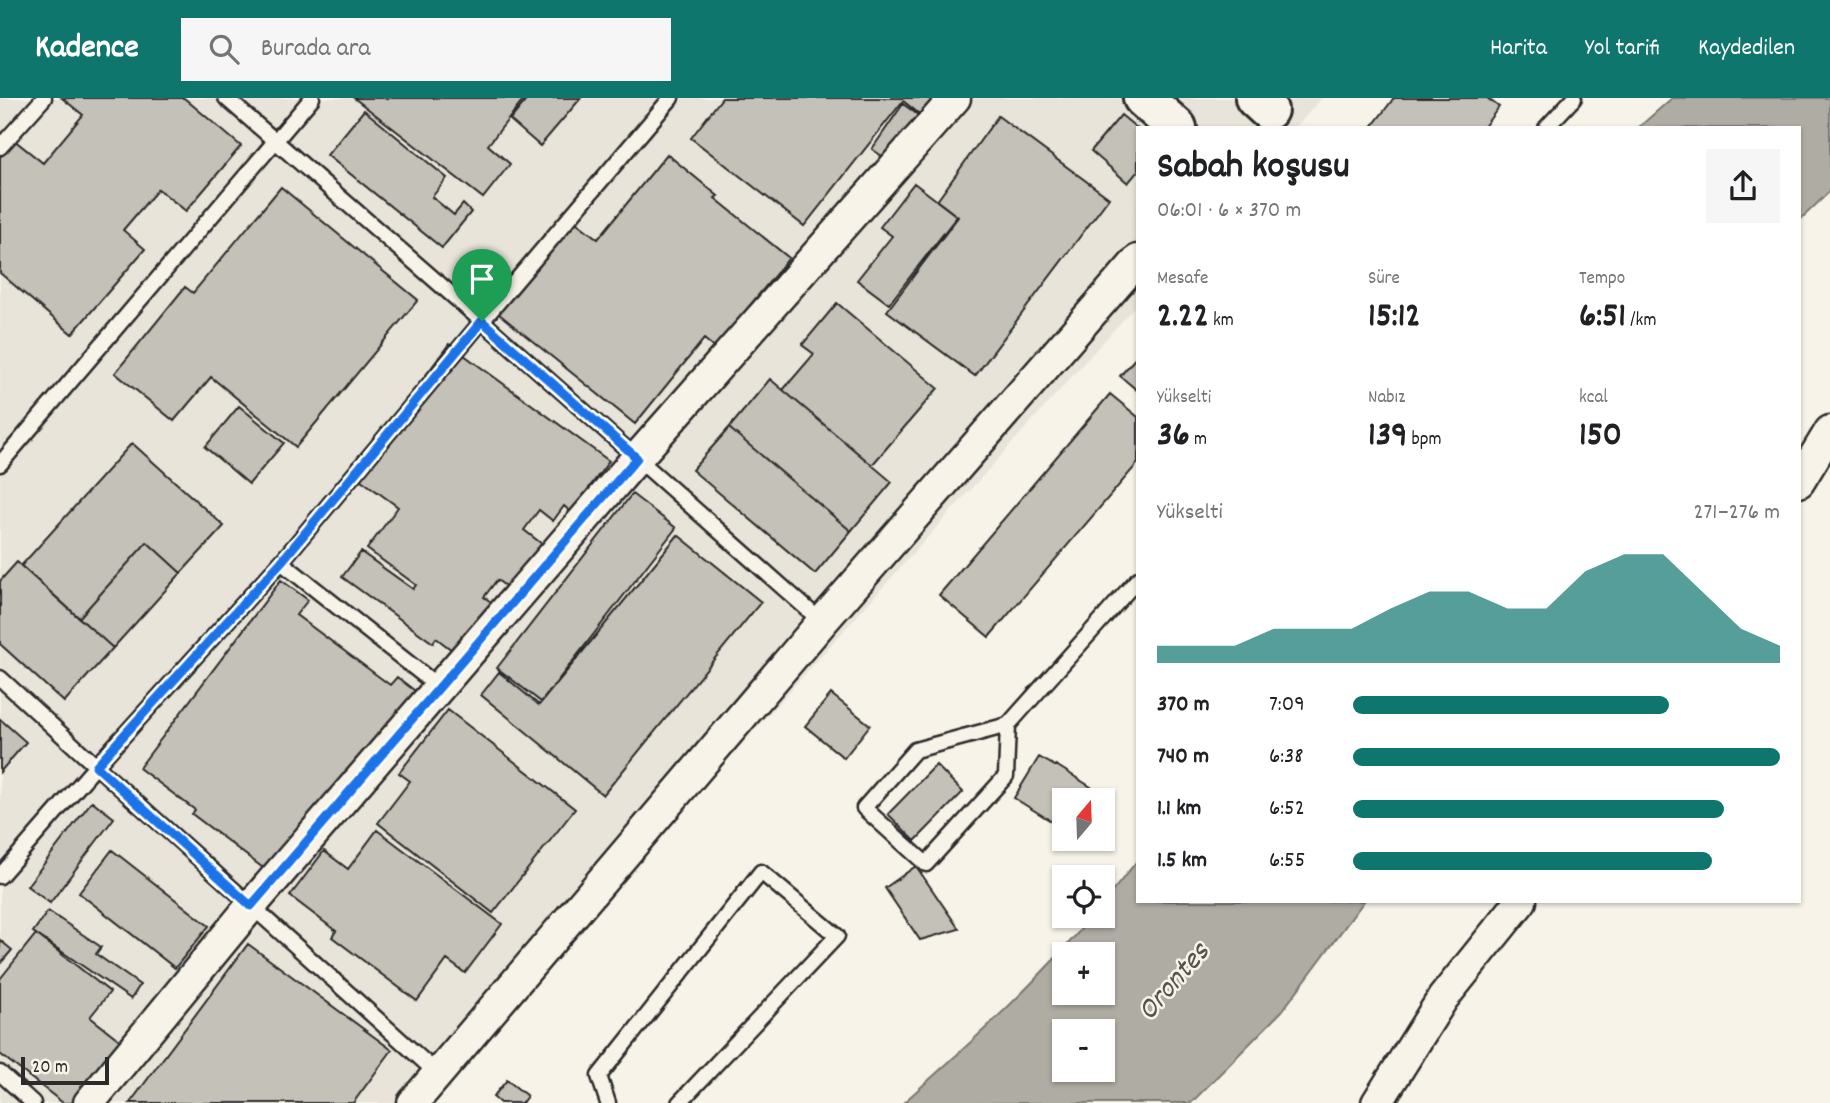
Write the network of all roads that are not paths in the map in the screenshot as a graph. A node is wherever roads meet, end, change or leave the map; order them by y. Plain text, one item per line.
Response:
1 (44, 98) edge
2 (226, 98) edge
3 (312, 98) edge
4 (671, 98) edge
5 (956, 98) edge
6 (1143, 98) edge
7 (1573, 98) edge
8 (1175, 126) edge
9 (1548, 126) edge
10 (274, 141) junction
11 (0, 146) edge
12 (1136, 262) edge
13 (482, 321) junction
14 (1830, 430) edge
15 (637, 458) junction
16 (0, 464) edge
17 (1801, 479) edge
18 (281, 562) junction
19 (1136, 581) edge
20 (822, 622) junction
21 (0, 678) edge
22 (440, 688) junction
23 (1008, 725) junction
24 (96, 766) junction
25 (0, 876) edge
26 (1519, 903) edge
27 (251, 906) junction
28 (0, 1073) edge
29 (438, 1074) junction
30 (33, 1103) edge
31 (89, 1103) edge
32 (413, 1103) edge
33 (608, 1103) edge
34 (679, 1103) edge
35 (1377, 1103) edge

1 - 11 lane
2 - 10 lane
3 - 10 lane
4 - 13 lane
5 - 15 street
6 - 8 street
7 - 9 lane
10 - 13 lane
10 - 16 lane
12 - 20 street
13 - 15 lane
13 - 18 lane
14 - 17 street
15 - 20 lane
15 - 22 street
18 - 22 lane
18 - 24 lane
19 - 23 lane
20 - 29 street
21 - 24 lane
22 - 27 street
23 - 23 lane
24 - 25 lane
24 - 27 lane
26 - 35 street
27 - 29 lane
27 - 31 street
28 - 30 lane
29 - 32 street
33 - 34 lane

